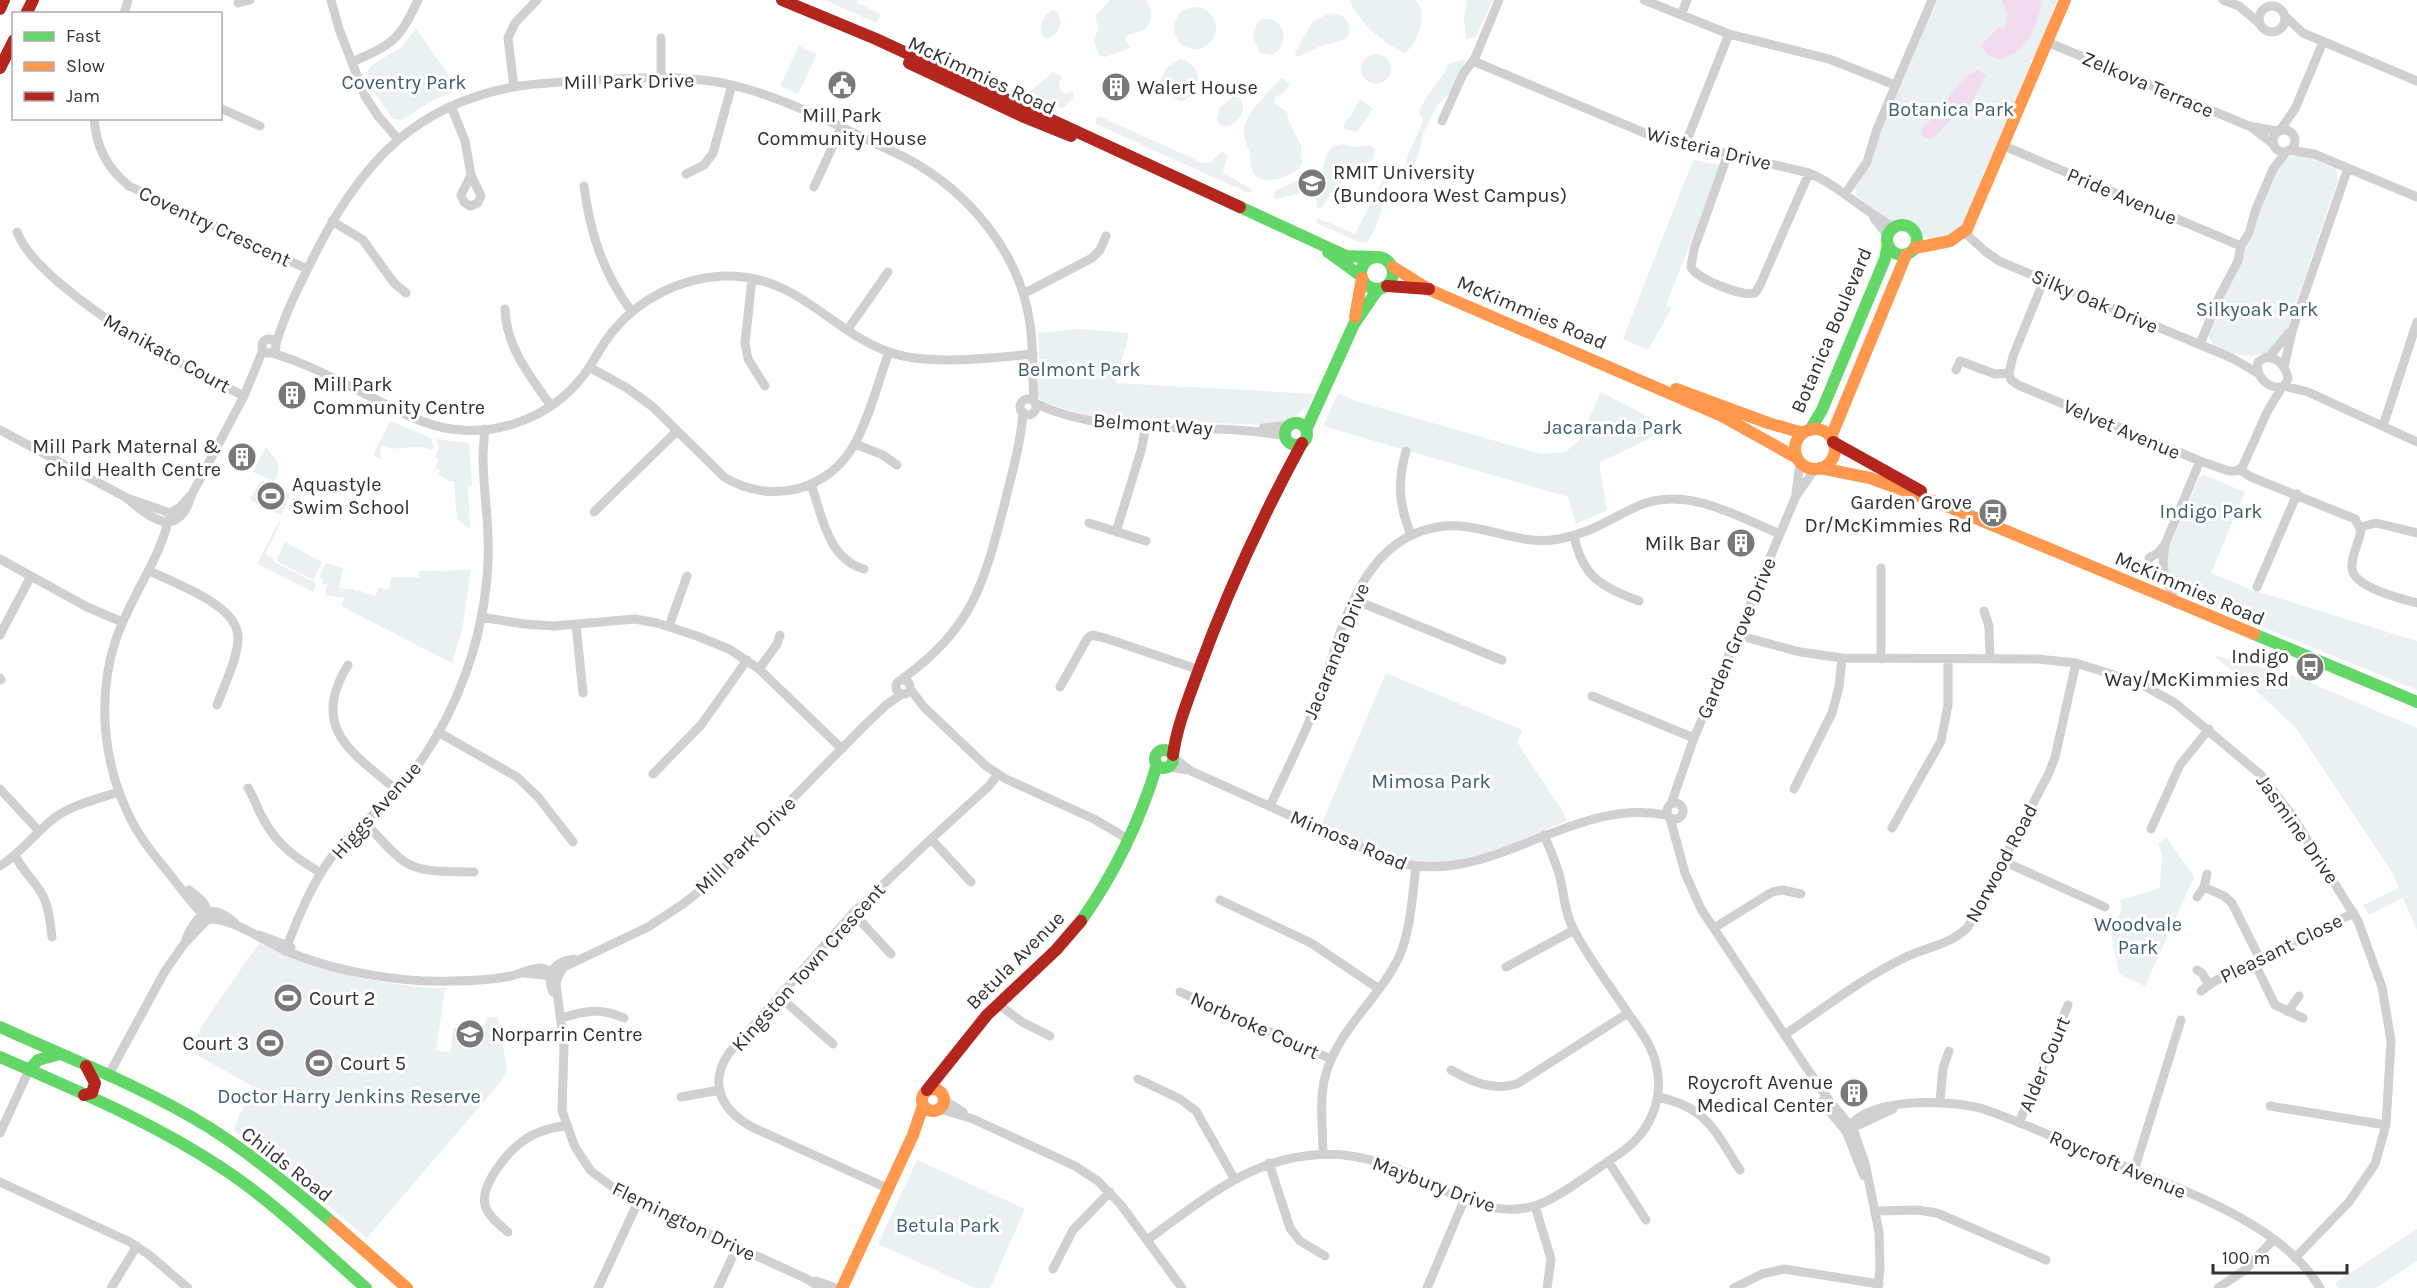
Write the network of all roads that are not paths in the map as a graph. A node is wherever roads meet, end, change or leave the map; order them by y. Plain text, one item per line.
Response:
1 (4, 0) edge
2 (250, 0) edge
3 (331, 0) edge
4 (418, 0) edge
5 (537, 0) edge
6 (782, 0) edge
7 (1499, 0) edge
8 (1644, 0) edge
9 (1687, 0) edge
10 (1932, 0) edge
11 (2064, 0) edge
12 (2223, 0) edge
13 (2284, 0) edge
14 (238, 3) dead end
15 (2268, 5) edge
16 (2239, 6) junction
17 (0, 9) edge
18 (2285, 14) junction
19 (1681, 15) junction
20 (2259, 23) junction
21 (2278, 31) junction
22 (2303, 33) junction
23 (1729, 34) junction
24 (661, 38) dead end
25 (2047, 42) junction
26 (2323, 42) junction
27 (12, 44) edge
28 (1473, 61) junction
29 (352, 62) junction
30 (0, 68) edge
31 (661, 77) junction
32 (2417, 81) edge
33 (732, 85) junction
34 (1895, 85) junction
35 (513, 87) junction
36 (450, 106) junction
37 (222, 109) edge
38 (2295, 109) junction
39 (94, 120) edge
40 (1442, 121) dead end
41 (260, 126) dead end
42 (2249, 126) junction
43 (841, 128) junction
44 (2279, 130) junction
45 (2294, 136) junction
46 (398, 139) junction
47 (1685, 145) junction
48 (2273, 145) junction
49 (2004, 146) junction
50 (2288, 151) junction
51 (1728, 154) junction
52 (2314, 154) junction
53 (2348, 168) junction
54 (2273, 169) junction
55 (1809, 173) junction
56 (686, 174) dead end
57 (471, 175) dead end
58 (584, 186) dead end
59 (814, 187) dead end
60 (1845, 194) junction
61 (2417, 196) edge
62 (332, 221) junction
63 (17, 232) dead end
64 (1965, 232) junction
65 (1106, 236) dead end
66 (1890, 236) junction
67 (1313, 240) junction
68 (1913, 246) junction
69 (2241, 246) junction
70 (1371, 257) junction
71 (1393, 267) junction
72 (307, 269) junction
73 (888, 272) dead end
74 (1361, 277) junction
75 (752, 279) junction
76 (2044, 280) junction
77 (1383, 287) junction
78 (1430, 290) junction
79 (406, 293) dead end
80 (1023, 294) junction
81 (505, 309) dead end
82 (632, 312) junction
83 (2417, 322) edge
84 (1354, 324) junction
85 (2293, 328) junction
86 (848, 329) junction
87 (1852, 337) junction
88 (1869, 344) junction
89 (2200, 344) junction
90 (271, 347) junction
91 (889, 352) junction
92 (1033, 354) junction
93 (2232, 358) junction
94 (2265, 358) junction
95 (590, 367) junction
96 (1956, 370) dead end
97 (2285, 370) junction
98 (1618, 372) junction
99 (2009, 373) junction
100 (2259, 374) junction
101 (2266, 382) junction
102 (765, 386) dead end
103 (2283, 387) junction
104 (2308, 392) junction
105 (244, 396) junction
106 (1318, 401) junction
107 (551, 406) junction
108 (1030, 407) junction
109 (2267, 412) junction
110 (1146, 425) junction
111 (2383, 426) junction
112 (0, 430) edge
113 (481, 430) junction
114 (1306, 430) junction
115 (677, 431) junction
116 (1290, 431) junction
117 (1806, 432) junction
118 (1832, 439) junction
119 (2417, 442) edge
120 (1302, 443) junction
121 (855, 444) junction
122 (1406, 451) dead end
123 (1799, 460) junction
124 (2200, 461) junction
125 (897, 465) dead end
126 (1818, 469) junction
127 (2240, 470) junction
128 (1285, 474) junction
129 (811, 484) junction
130 (2296, 494) junction
131 (1796, 496) junction
132 (1949, 507) junction
133 (594, 512) dead end
134 (171, 519) junction
135 (1089, 523) dead end
136 (2361, 526) junction
137 (1116, 532) junction
138 (2417, 533) edge
139 (1780, 534) junction
140 (1411, 536) junction
141 (1574, 536) junction
142 (1146, 541) dead end
143 (2166, 542) junction
144 (2149, 558) dead end
145 (0, 559) edge
146 (1881, 568) dead end
147 (864, 569) dead end
148 (150, 571) junction
149 (31, 576) junction
150 (687, 576) dead end
151 (2258, 587) dead end
152 (1355, 600) junction
153 (1639, 601) dead end
154 (2417, 603) edge
155 (2176, 604) junction
156 (1984, 610) dead end
157 (481, 617) junction
158 (122, 622) junction
159 (576, 625) junction
160 (669, 626) junction
161 (1739, 632) junction
162 (0, 635) edge
163 (780, 635) dead end
164 (1842, 658) junction
165 (1881, 659) junction
166 (1948, 659) junction
167 (1990, 659) junction
168 (747, 660) junction
169 (1502, 660) dead end
170 (2076, 663) junction
171 (348, 665) dead end
172 (759, 669) junction
173 (1200, 669) junction
174 (1060, 687) dead end
175 (904, 688) junction
176 (583, 693) dead end
177 (1592, 696) dead end
178 (2417, 702) edge
179 (217, 705) dead end
180 (2209, 729) junction
181 (438, 732) junction
182 (1694, 738) junction
183 (842, 749) junction
184 (1167, 760) junction
185 (996, 773) junction
186 (652, 774) dead end
187 (1680, 782) junction
188 (248, 788) dead end
189 (0, 789) edge
190 (1794, 789) dead end
191 (397, 790) junction
192 (119, 792) junction
193 (1270, 806) junction
194 (1681, 806) junction
195 (1669, 811) junction
196 (1681, 816) junction
197 (365, 823) junction
198 (1892, 828) dead end
199 (2151, 829) dead end
200 (39, 831) junction
201 (1129, 835) junction
202 (1544, 835) junction
203 (931, 838) junction
204 (573, 842) dead end
205 (1678, 844) junction
206 (16, 857) junction
207 (2003, 861) junction
208 (0, 866) edge
209 (1416, 867) junction
210 (474, 872) dead end
211 (321, 873) junction
212 (2207, 874) dead end
213 (971, 882) dead end
214 (2204, 887) junction
215 (1801, 894) dead end
216 (2197, 897) dead end
217 (1220, 900) dead end
218 (2105, 907) dead end
219 (853, 913) junction
220 (2354, 913) junction
221 (206, 915) junction
222 (1714, 928) junction
223 (1574, 930) junction
224 (52, 937) dead end
225 (286, 948) junction
226 (891, 954) dead end
227 (2257, 960) junction
228 (1506, 968) dead end
229 (2197, 970) dead end
230 (553, 974) junction
231 (2209, 985) junction
232 (1378, 989) junction
233 (2201, 991) dead end
234 (1180, 992) dead end
235 (779, 996) junction
236 (2299, 996) dead end
237 (998, 1004) junction
238 (2068, 1005) dead end
239 (2288, 1012) junction
240 (1628, 1013) junction
241 (561, 1018) junction
242 (624, 1018) dead end
243 (2303, 1018) dead end
244 (2181, 1020) dead end
245 (0, 1027) edge
246 (1784, 1035) junction
247 (1050, 1036) dead end
248 (833, 1044) dead end
249 (1949, 1051) dead end
250 (60, 1054) junction
251 (0, 1057) edge
252 (1331, 1059) junction
253 (951, 1060) junction
254 (86, 1066) junction
255 (29, 1070) junction
256 (1450, 1070) dead end
257 (1138, 1079) dead end
258 (720, 1090) junction
259 (108, 1091) junction
260 (84, 1095) junction
261 (681, 1097) dead end
262 (1658, 1097) junction
263 (1940, 1101) junction
264 (936, 1104) junction
265 (2270, 1106) dead end
266 (2019, 1123) junction
267 (566, 1125) junction
268 (2386, 1125) junction
269 (1850, 1128) junction
270 (0, 1132) edge
271 (1323, 1154) junction
272 (1608, 1161) junction
273 (1269, 1163) junction
274 (1740, 1170) dead end
275 (2134, 1171) junction
276 (1234, 1178) junction
277 (0, 1182) edge
278 (887, 1188) junction
279 (1110, 1192) junction
280 (1466, 1198) junction
281 (638, 1202) junction
282 (1535, 1206) junction
283 (1876, 1211) junction
284 (1647, 1220) dead end
285 (508, 1232) dead end
286 (1147, 1240) junction
287 (2273, 1240) junction
288 (137, 1246) junction
289 (737, 1247) junction
290 (1325, 1256) dead end
291 (2295, 1258) junction
292 (2046, 1260) dead end
293 (1053, 1269) dead end
294 (807, 1279) junction
295 (2317, 1284) edge
296 (1879, 1286) edge
297 (111, 1288) edge
298 (188, 1288) edge
299 (366, 1288) edge
300 (407, 1288) edge
301 (598, 1288) edge
302 (718, 1288) edge
303 (821, 1288) edge
304 (836, 1288) edge
305 (842, 1288) edge
306 (1182, 1288) edge
307 (1427, 1288) edge
308 (1547, 1288) edge
309 (1734, 1288) edge
310 (2218, 1288) edge
311 (2326, 1288) edge

1 - 17 main road
2 - 14 street
3 - 29 street
4 - 29 street
5 - 35 street
6 - 67 main road, McKimmies Road
7 - 28 street
8 - 19 street
9 - 19 street
10 - 34 street
11 - 25 main road
12 - 16 street
13 - 18 street
15 - 16 street
15 - 18 street
15 - 20 street
16 - 20 street
18 - 21 street
18 - 22 street
19 - 23 street
20 - 21 street
21 - 22 street
22 - 26 street
23 - 34 street
23 - 47 street
24 - 31 street
25 - 42 street, Zelkova Terrace
25 - 49 main road
26 - 32 street
26 - 38 street
27 - 30 main road
28 - 40 street
28 - 47 street, Wisteria Drive
29 - 46 street
31 - 33 street, Mill Park Drive
31 - 35 street, Mill Park Drive
33 - 43 street, Mill Park Drive
33 - 56 street
34 - 60 street
35 - 36 street, Mill Park Drive
36 - 46 street, Mill Park Drive
36 - 57 street
37 - 41 street
38 - 44 street
38 - 45 street
39 - 72 street, Coventry Crescent
42 - 44 street, Zelkova Terrace
42 - 48 street, Zelkova Terrace
43 - 59 street
43 - 80 street, Mill Park Drive
44 - 45 street
44 - 48 street
45 - 50 street
45 - 52 street
46 - 62 street, Mill Park Drive
47 - 51 street, Wisteria Drive
48 - 50 street
48 - 54 street
49 - 64 main road
49 - 69 street, Pride Avenue
50 - 52 street
50 - 54 street
51 - 55 street, Wisteria Drive
51 - 55 street
52 - 53 street
53 - 61 street
53 - 85 street
54 - 69 street
55 - 60 street, Wisteria Drive
58 - 82 street
60 - 66 street, Wisteria Drive
62 - 72 street, Mill Park Drive
62 - 79 street
63 - 105 street, Manikato Court
64 - 68 main road
64 - 76 street, Silky Oak Drive
65 - 80 street
66 - 68 main road
66 - 68 main road
66 - 87 main road, Botanica Boulevard
67 - 70 main road, McKimmies Road
67 - 74 main road, McKimmies Road
68 - 88 main road, Botanica Boulevard
69 - 89 street
70 - 71 main road
70 - 74 main road
71 - 77 main road
71 - 78 main road, McKimmies Road
72 - 90 street, Mill Park Drive
73 - 86 street
74 - 77 main road
74 - 84 main road, Betula Avenue
75 - 82 street
75 - 86 street
75 - 102 street
76 - 89 street, Silky Oak Drive
76 - 99 street
77 - 78 main road, McKimmies Road
77 - 84 main road, Betula Avenue
78 - 98 main road, McKimmies Road
80 - 92 street, Mill Park Drive
81 - 107 street
82 - 95 street
83 - 111 street
84 - 106 main road, Betula Avenue
85 - 94 street
85 - 97 street
86 - 91 street
87 - 88 main road
87 - 117 main road, Botanica Boulevard
88 - 118 main road, Botanica Boulevard
89 - 93 street, Silky Oak Drive
90 - 105 street, Mill Park Drive
90 - 113 street
91 - 92 street
91 - 121 street
92 - 108 street, Mill Park Drive
93 - 94 street, Silky Oak Drive
93 - 100 street, Silky Oak Drive
94 - 97 street
94 - 100 street
95 - 107 street
95 - 115 street
96 - 99 street
97 - 103 street
97 - 104 street
98 - 117 main road, McKimmies Road
98 - 123 main road, McKimmies Road
99 - 124 street, Velvet Avenue
100 - 101 street
101 - 103 street
101 - 109 street
103 - 104 street
103 - 109 street
104 - 111 street
105 - 134 street, Mill Park Drive
106 - 114 main road, Betula Avenue
106 - 116 main road, Betula Avenue
107 - 113 street
108 - 110 street, Belmont Way
108 - 175 street, Mill Park Drive
109 - 127 street
110 - 116 street, Belmont Way
110 - 137 street
111 - 119 street
112 - 134 street
113 - 157 street, Higgs Avenue
114 - 116 main road
114 - 120 main road, Betula Avenue
115 - 129 street
115 - 133 street
116 - 120 main road
116 - 128 main road, Betula Avenue
117 - 118 main road
117 - 123 main road
118 - 126 main road
118 - 132 main road, McKimmies Road
120 - 128 main road, Betula Avenue
121 - 125 street
121 - 129 street
122 - 140 street
123 - 126 main road
123 - 131 street, Garden Grove Drive
124 - 127 street, Velvet Avenue
124 - 143 street
126 - 131 street, Garden Grove Drive
126 - 132 main road, McKimmies Road
127 - 130 street, Velvet Avenue
128 - 173 main road, Betula Avenue
129 - 147 street
130 - 136 street, Velvet Avenue
130 - 151 street
131 - 139 street, Garden Grove Drive
132 - 155 main road, McKimmies Road
134 - 148 street
135 - 137 street
136 - 138 street
136 - 154 street
137 - 142 street
139 - 141 street, Jacaranda Drive
139 - 161 street, Garden Grove Drive
140 - 141 street, Jacaranda Drive
140 - 152 street, Jacaranda Drive
141 - 153 street
143 - 144 street
143 - 155 street
145 - 149 street
146 - 165 street
148 - 158 street
148 - 179 street
149 - 158 street
149 - 162 street
150 - 160 street
152 - 169 street
152 - 193 street, Jacaranda Drive
155 - 178 main road, McKimmies Road
156 - 167 street
157 - 159 street
157 - 181 street, Higgs Avenue
158 - 192 street
159 - 160 street
159 - 176 street
160 - 168 street
161 - 164 street, Jasmine Drive
161 - 182 street, Garden Grove Drive
163 - 172 street
164 - 165 street, Jasmine Drive
164 - 190 street
165 - 166 street, Jasmine Drive
166 - 167 street, Jasmine Drive
166 - 198 street
167 - 170 street, Jasmine Drive
168 - 172 street
168 - 186 street
170 - 180 street, Jasmine Drive
170 - 207 street, Norwood Road
171 - 191 street
172 - 183 street
173 - 174 street
173 - 184 main road, Betula Avenue
175 - 183 street, Mill Park Drive
175 - 185 street
177 - 182 street
180 - 199 street
180 - 220 street, Jasmine Drive
181 - 191 street, Higgs Avenue
181 - 204 street
182 - 187 street, Garden Grove Drive
183 - 230 street, Mill Park Drive
184 - 193 street, Mimosa Road
184 - 201 main road, Betula Avenue
185 - 201 street
185 - 203 street, Kingston Town Crescent
187 - 194 street, Garden Grove Drive
187 - 195 street, Garden Grove Drive
188 - 211 street
189 - 200 street
191 - 197 street, Higgs Avenue
192 - 200 street
192 - 221 street
193 - 209 street, Mimosa Road
194 - 195 street, Mimosa Road
194 - 196 street, Garden Grove Drive
195 - 196 street
195 - 202 street, Mimosa Road
195 - 205 street
196 - 205 street
197 - 210 street
197 - 211 street, Higgs Avenue
200 - 206 street
201 - 237 main road, Betula Avenue
202 - 209 street, Mimosa Road
202 - 223 street, Maybury Drive
203 - 213 street
203 - 219 street, Kingston Town Crescent
205 - 222 street
206 - 208 street
206 - 224 street
207 - 218 street
207 - 246 street, Norwood Road
209 - 232 street
211 - 225 street, Higgs Avenue
212 - 214 street
214 - 216 street
214 - 227 street
215 - 222 street
217 - 232 street
219 - 226 street
219 - 235 street, Kingston Town Crescent
220 - 227 street, Pleasant Close
220 - 268 street, Jasmine Drive
221 - 225 street
221 - 259 street
222 - 246 street
223 - 228 street
223 - 240 street, Maybury Drive
225 - 230 street
227 - 231 street, Pleasant Close
227 - 239 street
229 - 231 street, Pleasant Close
230 - 241 street, Flemington Drive
231 - 233 street, Pleasant Close
232 - 252 street
234 - 252 street, Norbroke Court
235 - 248 street
235 - 258 street, Kingston Town Crescent
236 - 239 street
237 - 247 street
237 - 253 main road, Betula Avenue
238 - 266 street, Alder Court
239 - 243 street
240 - 256 street
240 - 262 street, Maybury Drive
241 - 242 street
241 - 267 street, Flemington Drive
244 - 275 street
245 - 250 main road, Childs Road
246 - 269 street
249 - 263 street
250 - 254 main road, Childs Road
250 - 255 main road
251 - 255 main road, Childs Road
252 - 271 street
253 - 264 main road, Betula Avenue
253 - 264 main road, Betula Avenue
254 - 259 main road, Childs Road
254 - 260 main road
255 - 260 main road, Childs Road
255 - 270 street
257 - 276 street
258 - 261 street
258 - 278 street
259 - 260 main road, Childs Road
259 - 299 main road, Childs Road
259 - 300 main road, Childs Road
262 - 272 street, Maybury Drive
262 - 274 street
263 - 266 street, Roycroft Avenue
263 - 269 street, Roycroft Avenue
264 - 278 main road, Betula Avenue
264 - 279 street
265 - 268 street
266 - 275 street, Roycroft Avenue
267 - 281 street, Flemington Drive
267 - 285 street
268 - 291 street, Jasmine Drive
269 - 283 street
271 - 273 street, Maybury Drive
271 - 280 street, Maybury Drive
272 - 282 street, Maybury Drive
272 - 284 street
273 - 276 street, Maybury Drive
273 - 290 street
275 - 287 street, Roycroft Avenue
276 - 286 street, Maybury Drive
277 - 288 street
278 - 305 main road, Betula Avenue
279 - 286 street
279 - 293 street
280 - 282 street, Maybury Drive
280 - 307 street
281 - 289 street, Flemington Drive
281 - 301 street
282 - 308 street
283 - 292 street
283 - 296 street
286 - 306 street
287 - 291 street, Roycroft Avenue
287 - 310 street
288 - 297 street
288 - 298 street
289 - 294 street, Flemington Drive
289 - 302 street
291 - 295 street, Roycroft Avenue
294 - 303 street, Flemington Drive
294 - 304 street, Flemington Drive
295 - 311 street, Roycroft Avenue
296 - 309 street

